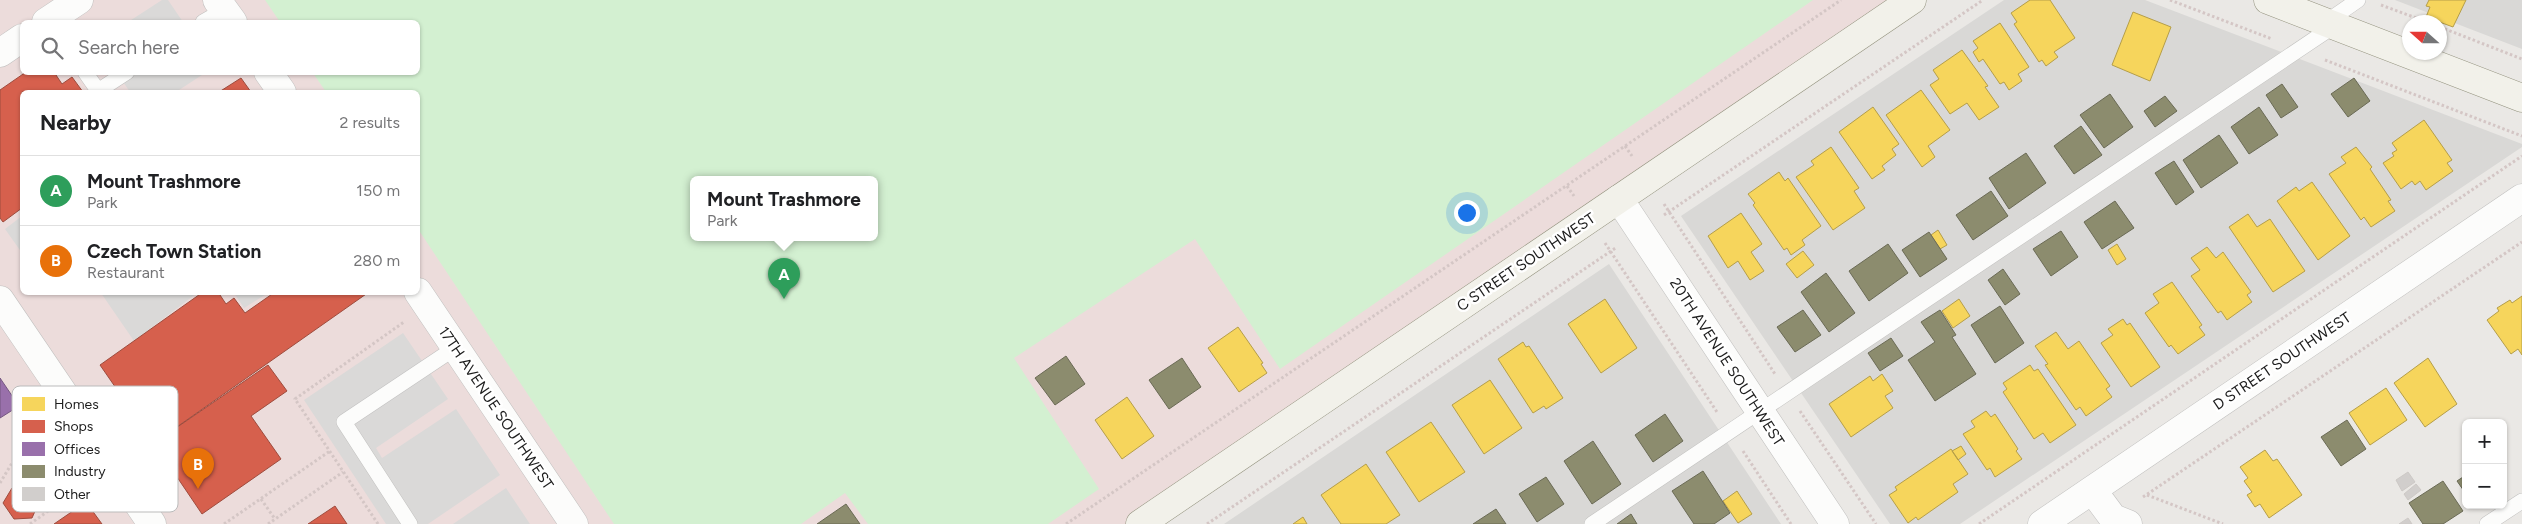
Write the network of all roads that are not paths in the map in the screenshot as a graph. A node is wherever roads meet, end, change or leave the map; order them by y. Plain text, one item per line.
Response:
1 (79, 0) edge
2 (1912, 0) edge
3 (2268, 0) edge
4 (2358, 0) edge
5 (52, 20) edge
6 (2329, 24) junction
7 (20, 39) edge
8 (0, 54) edge
9 (87, 75) edge
10 (123, 75) edge
11 (270, 75) edge
12 (97, 90) edge
13 (101, 90) edge
14 (281, 90) edge
15 (2522, 98) edge
16 (2522, 198) edge
17 (1619, 199) junction
18 (420, 295) edge
19 (0, 300) edge
20 (456, 348) junction
21 (58, 386) edge
22 (1758, 410) junction
23 (2093, 491) junction
24 (2522, 501) edge
25 (144, 512) edge
26 (152, 524) edge
27 (410, 524) edge
28 (574, 524) edge
29 (1140, 524) edge
30 (1592, 524) edge
31 (1835, 524) edge
32 (2042, 524) edge
33 (2128, 524) edge
34 (2487, 524) edge

1 - 5 street
2 - 17 main road, C STREET SOUTHWEST
3 - 6 main road
4 - 6 lane
6 - 15 main road
6 - 22 lane
7 - 8 street
9 - 12 lane
10 - 13 lane
11 - 14 street
16 - 23 street, D STREET SOUTHWEST
17 - 22 street, 20TH AVENUE SOUTHWEST
17 - 29 main road, C STREET SOUTHWEST
18 - 20 street, 17TH AVENUE SOUTHWEST
19 - 21 street
20 - 27 lane
20 - 28 street, 17TH AVENUE SOUTHWEST
22 - 30 lane
22 - 31 street, 20TH AVENUE SOUTHWEST
23 - 32 street, D STREET SOUTHWEST
23 - 33 street
24 - 34 lane
25 - 26 street

